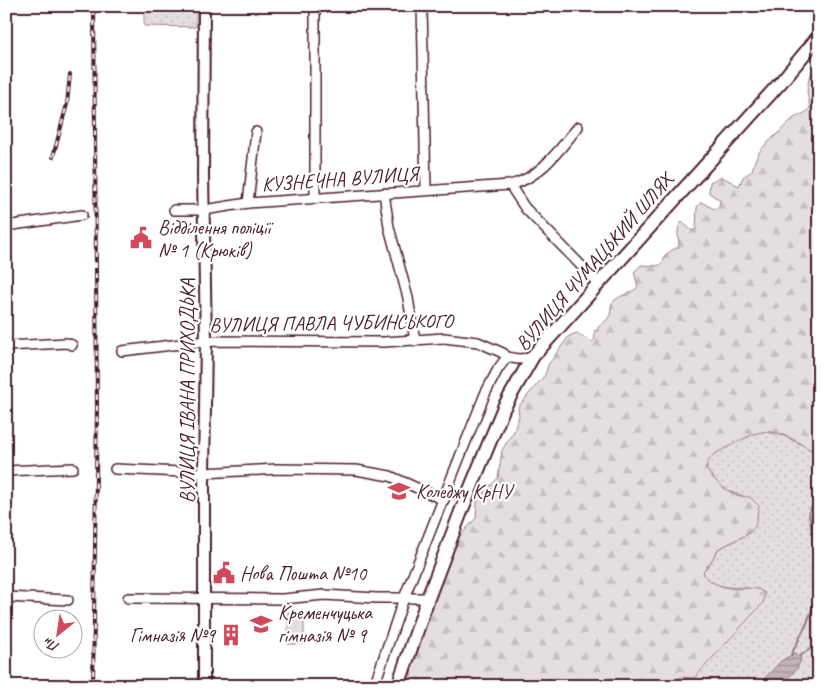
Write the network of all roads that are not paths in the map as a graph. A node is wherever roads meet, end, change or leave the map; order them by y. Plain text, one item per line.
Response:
1 (204, 6) edge
2 (315, 6) edge
3 (422, 6) edge
4 (819, 36) edge
5 (578, 126) dead end
6 (256, 132) dead end
7 (510, 185) junction
8 (426, 190) junction
9 (384, 193) junction
10 (315, 198) junction
11 (248, 203) junction
12 (174, 210) dead end
13 (204, 210) junction
14 (82, 215) dead end
15 (6, 226) edge
16 (598, 283) junction
17 (206, 341) junction
18 (415, 341) junction
19 (72, 345) dead end
20 (6, 346) edge
21 (122, 351) dead end
22 (507, 357) junction
23 (532, 358) junction
24 (73, 468) dead end
25 (115, 469) dead end
26 (6, 471) edge
27 (204, 473) junction
28 (444, 500) junction
29 (6, 597) edge
30 (128, 598) dead end
31 (205, 598) junction
32 (404, 598) junction
33 (428, 598) junction
34 (68, 600) dead end
35 (204, 686) edge
36 (374, 686) edge
37 (398, 686) edge

1 - 13 main road, ВУЛИЦЯ ІВАНА ПРИХОДЬКА
2 - 10 street
3 - 8 street
4 - 16 highway, ВУЛИЦЯ ЧУМАЦЬКИЙ ШЛЯХ
5 - 7 street, КУЗНЕЧНА ВУЛИЦЯ
6 - 11 street
7 - 8 street, КУЗНЕЧНА ВУЛИЦЯ
7 - 16 street
8 - 9 street, КУЗНЕЧНА ВУЛИЦЯ
9 - 10 street, КУЗНЕЧНА ВУЛИЦЯ
9 - 18 street
10 - 11 street, КУЗНЕЧНА ВУЛИЦЯ
11 - 13 street, КУЗНЕЧНА ВУЛИЦЯ
12 - 13 street, КУЗНЕЧНА ВУЛИЦЯ
13 - 17 main road, ВУЛИЦЯ ІВАНА ПРИХОДЬКА
14 - 15 street
16 - 23 highway, ВУЛИЦЯ ЧУМАЦЬКИЙ ШЛЯХ
17 - 18 street, ВУЛИЦЯ ПАВЛА ЧУБИНСЬКОГО
17 - 21 street, ВУЛИЦЯ ПАВЛА ЧУБИНСЬКОГО
17 - 27 main road, ВУЛИЦЯ ІВАНА ПРИХОДЬКА
18 - 22 street, ВУЛИЦЯ ПАВЛА ЧУБИНСЬКОГО
19 - 20 street
22 - 23 street
22 - 28 street
23 - 33 highway, ВУЛИЦЯ ЧУМАЦЬКИЙ ШЛЯХ
24 - 26 street
25 - 27 street
27 - 28 street
27 - 31 main road, ВУЛИЦЯ ІВАНА ПРИХОДЬКА
28 - 32 street
29 - 34 street
30 - 31 street
31 - 32 street
31 - 35 main road, ВУЛИЦЯ ІВАНА ПРИХОДЬКА
32 - 33 street
32 - 36 street
33 - 37 highway, ВУЛИЦЯ ЧУМАЦЬКИЙ ШЛЯХ

